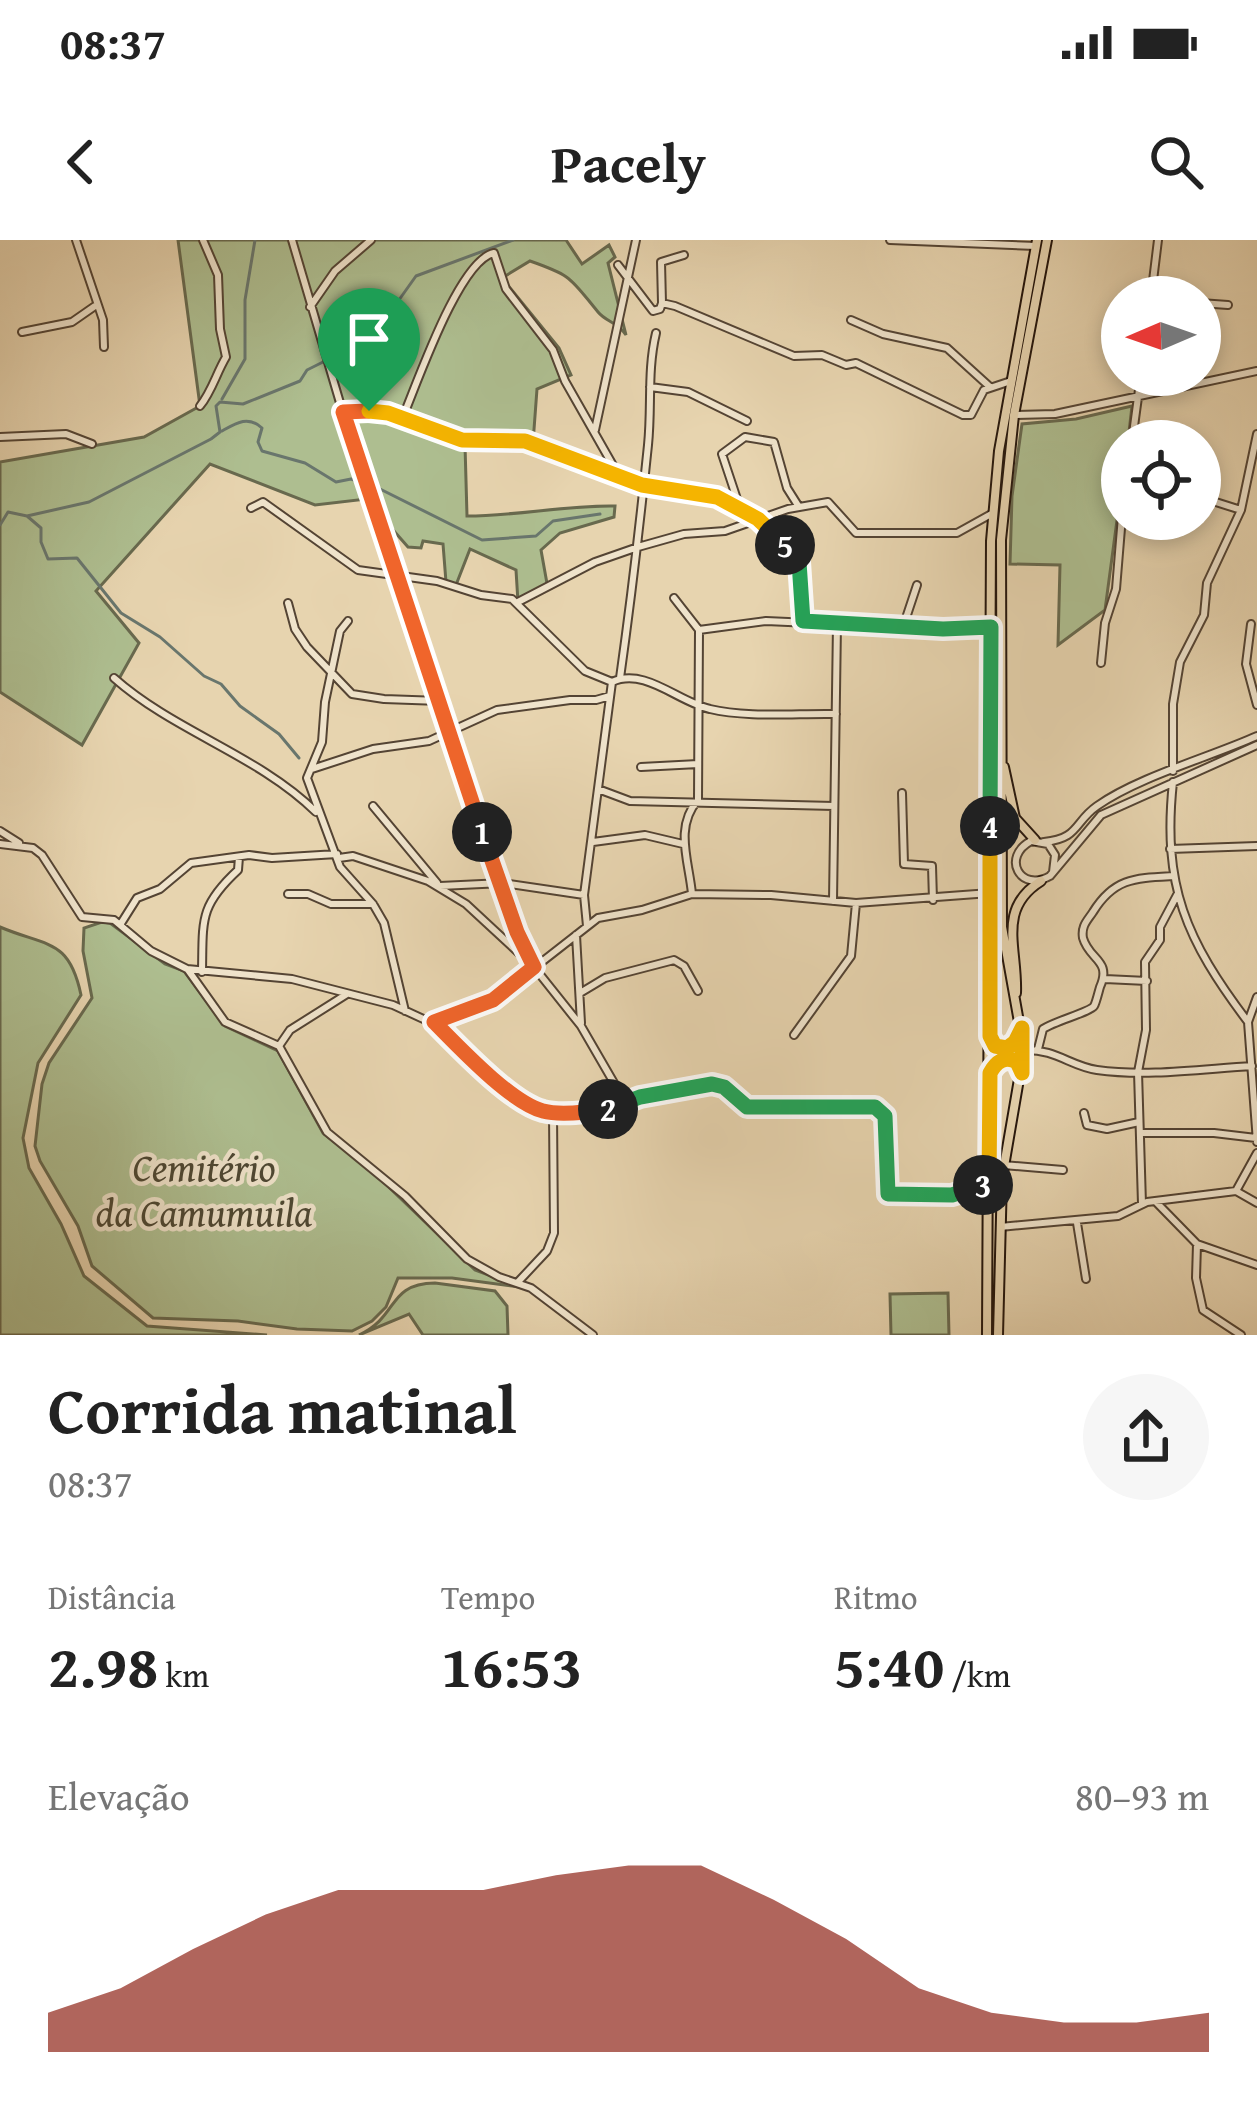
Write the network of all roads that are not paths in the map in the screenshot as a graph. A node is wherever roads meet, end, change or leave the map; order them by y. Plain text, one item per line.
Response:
1 (76, 240) edge
2 (203, 240) edge
3 (292, 240) edge
4 (371, 240) edge
5 (636, 240) edge
6 (890, 240) edge
7 (1047, 240) edge
8 (1158, 240) edge
9 (1037, 243) edge
10 (684, 255) dead end
11 (618, 265) dead end
12 (1153, 276) edge
13 (627, 278) junction
14 (662, 303) junction
15 (1221, 304) edge
16 (1228, 305) dead end
17 (95, 306) junction
18 (310, 308) junction
19 (851, 320) dead end
20 (22, 332) dead end
21 (656, 333) dead end
22 (104, 346) dead end
23 (1257, 371) edge
24 (1011, 381) junction
25 (650, 387) junction
26 (990, 387) junction
27 (1138, 398) junction
28 (200, 406) dead end
29 (343, 412) junction
30 (1013, 415) junction
31 (402, 418) junction
32 (1135, 420) edge
33 (747, 421) dead end
34 (595, 430) junction
35 (1257, 434) edge
36 (0, 437) edge
37 (92, 445) dead end
38 (619, 476) junction
39 (642, 485) junction
40 (1221, 504) edge
41 (799, 507) junction
42 (251, 508) dead end
43 (741, 510) junction
44 (1241, 510) junction
45 (993, 512) junction
46 (758, 519) junction
47 (1120, 540) edge
48 (638, 547) junction
49 (398, 576) junction
50 (916, 585) dead end
51 (674, 598) dead end
52 (518, 602) junction
53 (288, 603) dead end
54 (348, 621) dead end
55 (803, 621) junction
56 (837, 624) junction
57 (1251, 624) dead end
58 (903, 627) junction
59 (991, 627) junction
60 (699, 631) junction
61 (1246, 656) junction
62 (1257, 656) edge
63 (1101, 663) dead end
64 (333, 670) junction
65 (114, 678) dead end
66 (616, 680) junction
67 (610, 696) junction
68 (440, 701) junction
69 (1257, 705) edge
70 (702, 706) junction
71 (836, 714) junction
72 (449, 728) junction
73 (1257, 736) edge
74 (1257, 746) edge
75 (1000, 748) junction
76 (698, 764) junction
77 (641, 767) dead end
78 (308, 770) junction
79 (1173, 772) junction
80 (1173, 782) junction
81 (598, 789) junction
82 (902, 793) dead end
83 (698, 800) junction
84 (373, 806) dead end
85 (834, 806) junction
86 (319, 815) junction
87 (0, 831) edge
88 (1039, 841) junction
89 (592, 842) junction
90 (0, 844) edge
91 (683, 844) junction
92 (22, 845) junction
93 (1257, 846) edge
94 (1170, 849) junction
95 (338, 856) junction
96 (239, 857) junction
97 (1053, 872) junction
98 (1173, 876) junction
99 (1041, 881) junction
100 (503, 883) junction
101 (440, 886) junction
102 (990, 892) junction
103 (288, 894) dead end
104 (692, 894) junction
105 (1177, 895) junction
106 (584, 896) junction
107 (933, 900) junction
108 (833, 901) junction
109 (856, 903) junction
110 (374, 904) junction
111 (120, 925) junction
112 (586, 926) junction
113 (576, 934) junction
114 (532, 965) junction
115 (187, 969) junction
116 (202, 972) junction
117 (1105, 979) junction
118 (1147, 981) junction
119 (698, 991) dead end
120 (580, 993) junction
121 (346, 994) junction
122 (1257, 998) edge
123 (1016, 1000) junction
124 (405, 1011) junction
125 (434, 1022) junction
126 (1247, 1022) junction
127 (581, 1026) junction
128 (1022, 1028) junction
129 (794, 1035) dead end
130 (990, 1036) junction
131 (279, 1046) junction
132 (1038, 1049) junction
133 (1024, 1050) junction
134 (1252, 1066) junction
135 (1138, 1072) junction
136 (990, 1073) junction
137 (1022, 1073) junction
138 (1255, 1084) edge
139 (626, 1102) junction
140 (553, 1112) junction
141 (1084, 1113) dead end
142 (1139, 1122) junction
143 (1139, 1133) junction
144 (1257, 1140) edge
145 (1257, 1153) edge
146 (1003, 1166) junction
147 (1063, 1171) dead end
148 (989, 1184) junction
149 (1236, 1191) junction
150 (1156, 1202) junction
151 (1257, 1203) edge
152 (1142, 1204) junction
153 (1076, 1222) junction
154 (1000, 1227) junction
155 (1197, 1244) junction
156 (1257, 1265) edge
157 (1086, 1279) dead end
158 (518, 1282) junction
159 (593, 1335) edge
160 (987, 1335) edge
161 (998, 1335) edge
162 (1241, 1335) edge

1 - 17 street
2 - 28 street
3 - 18 street
4 - 18 street
5 - 13 street
6 - 9 street
7 - 30 main road
8 - 12 street
9 - 24 main road
10 - 14 street
11 - 13 street
13 - 14 street
13 - 34 street
14 - 26 street
15 - 16 street
17 - 20 street
17 - 22 street
18 - 29 street
19 - 26 street
21 - 25 street
23 - 27 street
24 - 26 street
24 - 45 main road
25 - 33 street
25 - 39 street
27 - 30 street
27 - 32 street
29 - 31 street
29 - 49 street
30 - 75 main road
31 - 34 street
31 - 38 street
34 - 38 street
35 - 44 street
36 - 37 street
38 - 39 street
39 - 43 street
39 - 48 street
40 - 44 street
41 - 43 street
41 - 45 street
41 - 46 street
42 - 49 street
43 - 46 street
44 - 79 street
45 - 59 main road
46 - 48 street
46 - 55 street
47 - 63 street
48 - 52 street
48 - 66 street
49 - 52 street
49 - 68 street
50 - 58 street
51 - 60 street
52 - 66 street
53 - 64 street
54 - 64 street
55 - 56 street
55 - 60 street
56 - 58 street
56 - 71 street
57 - 61 street
58 - 59 street
59 - 102 main road
60 - 70 street
61 - 62 street
61 - 69 street
64 - 68 street
64 - 78 street
65 - 86 street
66 - 67 street
66 - 70 street
67 - 72 street
67 - 81 street
68 - 72 street
70 - 71 street
70 - 76 street
71 - 85 street
72 - 78 street
72 - 100 street
73 - 79 street
74 - 80 street
75 - 88 main road
75 - 123 main road
76 - 77 street
76 - 83 street
78 - 86 street
79 - 88 street
80 - 94 street
80 - 97 street
81 - 83 street
81 - 89 street
82 - 107 street
83 - 85 street
83 - 91 street
84 - 101 street
85 - 108 street
86 - 95 street
87 - 92 street
88 - 97 street
88 - 99 street
89 - 91 street
89 - 106 street
90 - 92 street
91 - 104 street
92 - 111 street
93 - 94 street
94 - 98 street
95 - 96 street
95 - 101 street
95 - 110 street
96 - 111 street
96 - 116 street
97 - 99 street
98 - 105 street
98 - 117 street
99 - 123 main road
100 - 101 street
100 - 106 street
100 - 114 street
101 - 114 street
102 - 107 street
102 - 130 main road
103 - 110 street
104 - 108 street
104 - 112 street
105 - 118 street
105 - 126 street
106 - 112 street
107 - 109 street
108 - 109 street
109 - 129 street
110 - 124 street
111 - 115 street
112 - 113 street
113 - 114 street
113 - 120 street
114 - 125 street
114 - 127 street
115 - 116 street
115 - 131 street
116 - 121 street
117 - 118 street
117 - 132 street
118 - 135 street
119 - 120 street
120 - 127 street
121 - 124 street
121 - 131 street
122 - 126 street
123 - 128 main road
124 - 125 street
125 - 140 street
126 - 134 street
127 - 139 street
128 - 130 main road
128 - 133 main road
130 - 136 main road
131 - 158 street
132 - 133 street
132 - 135 street
133 - 137 main road
134 - 135 street
134 - 138 street
135 - 142 street
136 - 137 main road
136 - 148 main road
137 - 146 main road
138 - 144 street
139 - 140 street
139 - 148 street
140 - 158 street
141 - 142 street
142 - 143 street
143 - 144 street
143 - 152 street
145 - 149 street
146 - 147 street
146 - 154 main road
148 - 160 main road
149 - 150 street
149 - 151 street
150 - 152 street
150 - 155 street
152 - 153 street
153 - 154 street
153 - 157 street
154 - 161 main road
155 - 156 street
155 - 162 street
158 - 159 street

